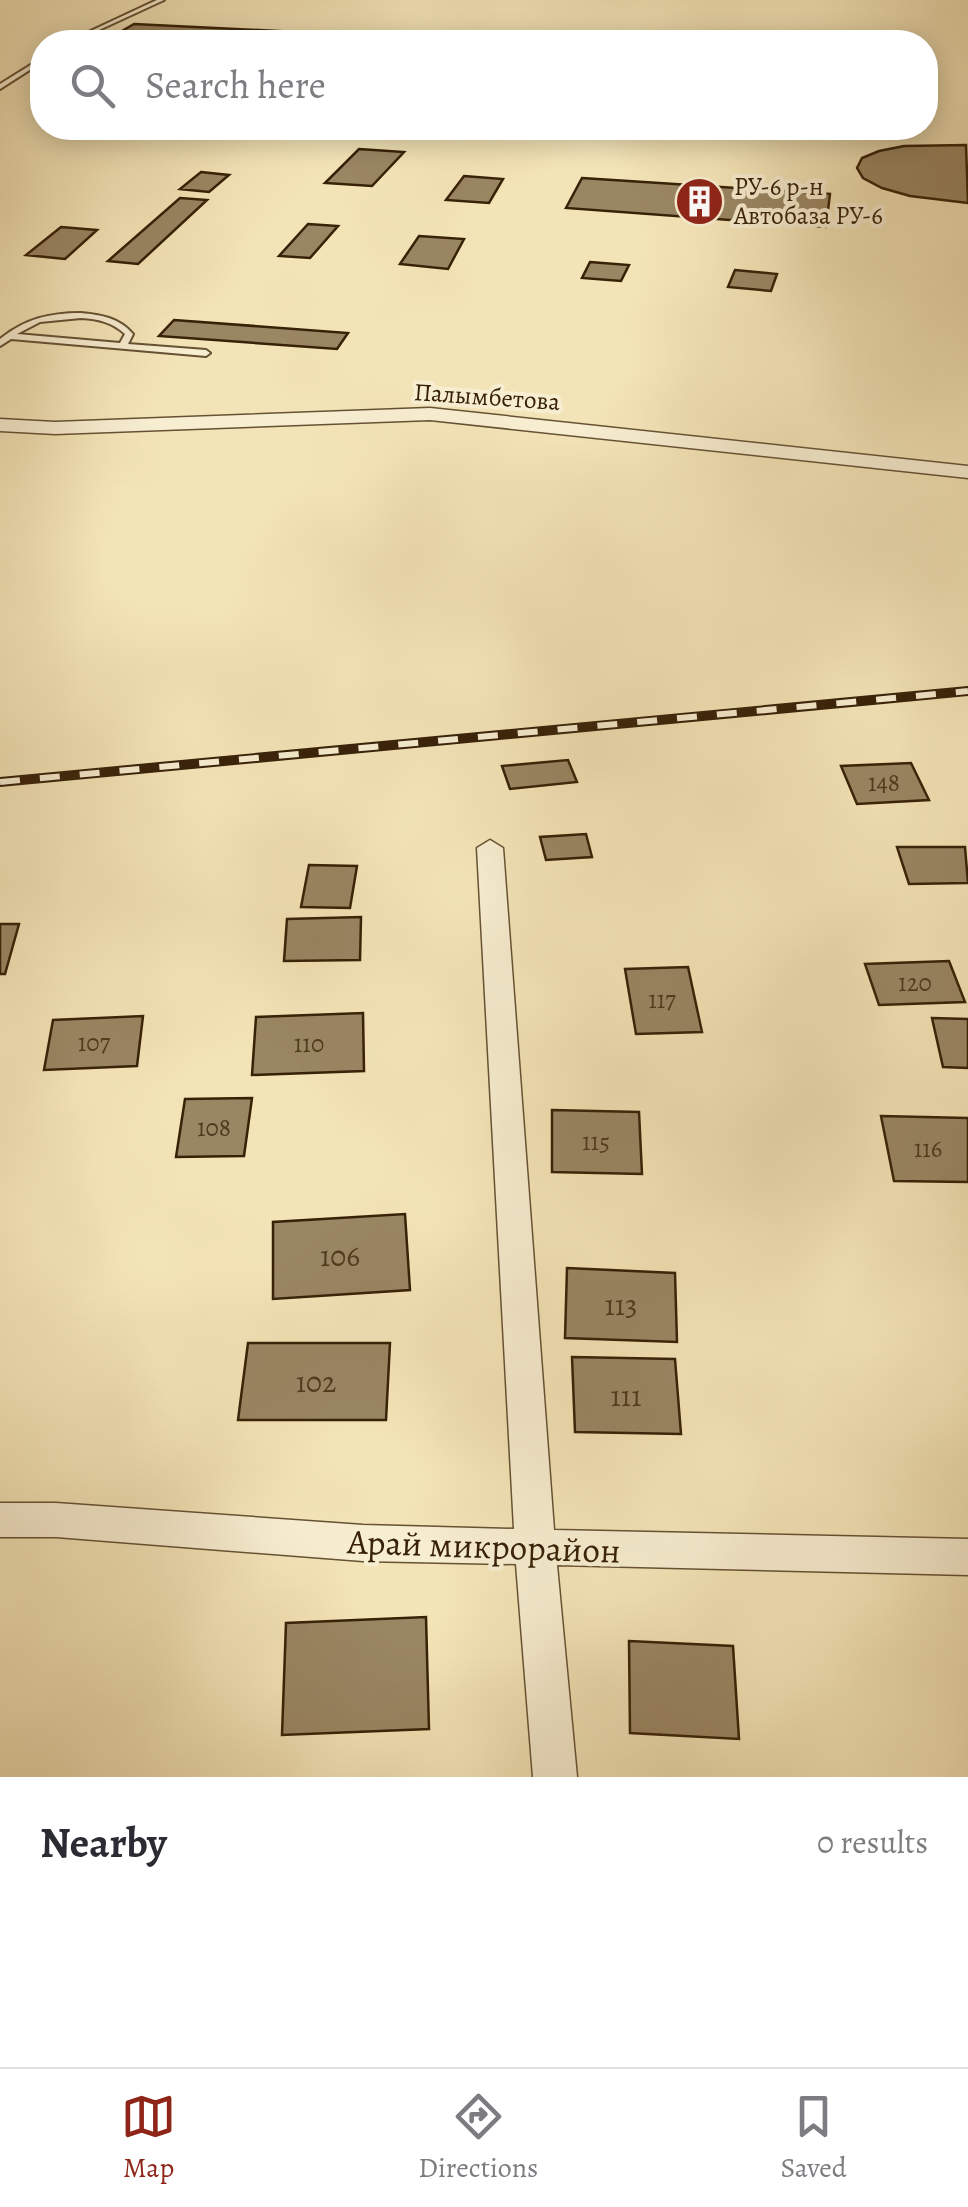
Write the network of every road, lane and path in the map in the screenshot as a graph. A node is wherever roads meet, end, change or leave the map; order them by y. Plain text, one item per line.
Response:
1 (161, 0) edge
2 (96, 30) edge
3 (30, 68) edge
4 (0, 88) edge
5 (9, 336) junction
6 (0, 344) edge
7 (123, 346) junction
8 (206, 353) dead end
9 (0, 425) edge
10 (968, 472) edge
11 (490, 848) dead end
12 (0, 1520) edge
13 (535, 1548) junction
14 (968, 1557) edge
15 (555, 1777) edge

1 - 2 lane
3 - 4 lane
5 - 6 lane
5 - 7 lane
5 - 7 lane
7 - 8 lane
9 - 10 street, Палымбетова
11 - 13 street
12 - 13 street, Арай микрорайон
13 - 14 street, Арай микрорайон
13 - 15 street

